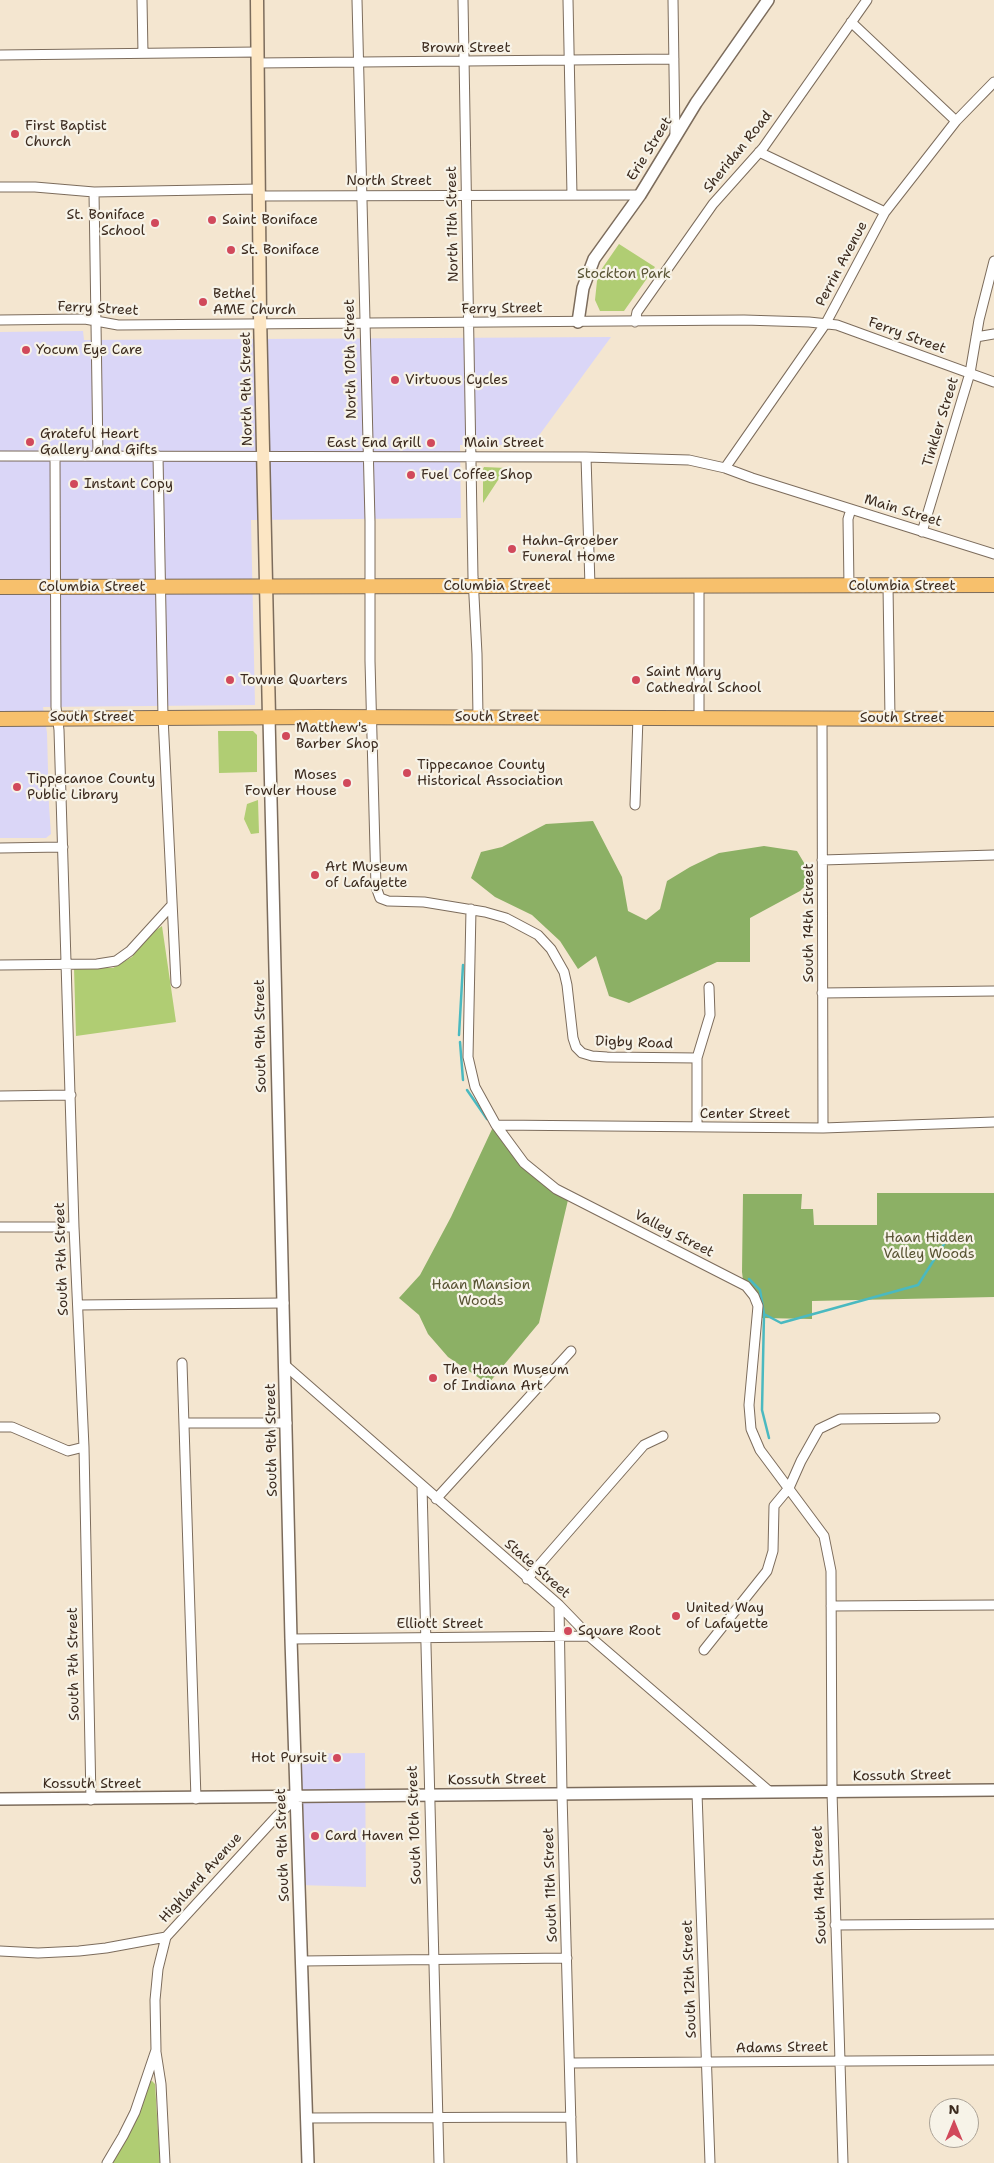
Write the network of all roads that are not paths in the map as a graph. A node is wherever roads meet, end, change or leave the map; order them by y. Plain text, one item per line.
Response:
1 (142, 0) edge
2 (257, 0) edge
3 (357, 0) edge
4 (463, 0) edge
5 (568, 0) edge
6 (673, 0) edge
7 (768, 0) edge
8 (867, 0) edge
9 (851, 22) junction
10 (143, 53) junction
11 (0, 54) edge
12 (257, 57) junction
13 (674, 59) junction
14 (570, 61) junction
15 (358, 62) junction
16 (464, 62) junction
17 (994, 82) edge
18 (956, 121) junction
19 (675, 137) junction
20 (759, 152) junction
21 (0, 187) edge
22 (94, 192) junction
23 (259, 192) junction
24 (640, 194) junction
25 (362, 195) junction
26 (466, 195) junction
27 (572, 195) junction
28 (885, 212) junction
29 (994, 261) edge
30 (0, 320) edge
31 (96, 322) junction
32 (578, 322) junction
33 (635, 322) junction
34 (826, 323) junction
35 (260, 324) junction
36 (364, 324) junction
37 (469, 324) junction
38 (994, 334) edge
39 (976, 337) junction
40 (970, 373) junction
41 (994, 382) edge
42 (0, 456) edge
43 (55, 456) junction
44 (98, 456) junction
45 (158, 456) junction
46 (263, 456) junction
47 (368, 456) junction
48 (471, 457) junction
49 (586, 457) junction
50 (725, 468) junction
51 (851, 509) junction
52 (922, 532) junction
53 (994, 554) edge
54 (994, 585) edge
55 (56, 586) junction
56 (160, 586) junction
57 (265, 586) junction
58 (370, 586) junction
59 (474, 586) junction
60 (590, 586) junction
61 (699, 586) junction
62 (848, 586) junction
63 (888, 586) junction
64 (0, 587) edge
65 (58, 717) junction
66 (163, 717) junction
67 (269, 717) junction
68 (371, 717) junction
69 (478, 717) junction
70 (638, 717) junction
71 (0, 718) edge
72 (700, 718) junction
73 (822, 718) junction
74 (890, 718) junction
75 (994, 719) edge
76 (635, 804) dead end
77 (0, 848) edge
78 (63, 848) junction
79 (994, 855) edge
80 (822, 860) junction
81 (171, 906) junction
82 (471, 909) junction
83 (67, 964) junction
84 (0, 965) edge
85 (176, 983) dead end
86 (709, 987) dead end
87 (994, 990) edge
88 (822, 993) junction
89 (697, 1058) junction
90 (71, 1095) junction
91 (0, 1096) edge
92 (994, 1122) edge
93 (496, 1125) junction
94 (697, 1127) junction
95 (824, 1128) junction
96 (0, 1227) edge
97 (74, 1227) junction
98 (284, 1302) junction
99 (78, 1305) junction
100 (571, 1351) dead end
101 (182, 1363) dead end
102 (286, 1366) junction
103 (935, 1418) dead end
104 (184, 1422) junction
105 (286, 1422) junction
106 (0, 1427) edge
107 (663, 1436) dead end
108 (84, 1447) junction
109 (422, 1486) junction
110 (789, 1488) junction
111 (436, 1499) junction
112 (528, 1579) junction
113 (559, 1605) junction
114 (994, 1605) edge
115 (831, 1606) junction
116 (560, 1635) junction
117 (589, 1636) junction
118 (424, 1637) junction
119 (291, 1639) junction
120 (704, 1650) dead end
121 (994, 1790) edge
122 (770, 1792) junction
123 (832, 1792) junction
124 (697, 1793) junction
125 (562, 1794) junction
126 (428, 1796) junction
127 (297, 1797) junction
128 (0, 1799) edge
129 (196, 1799) junction
130 (90, 1800) junction
131 (994, 1924) edge
132 (835, 1925) junction
133 (166, 1937) junction
134 (0, 1951) edge
135 (567, 1958) junction
136 (433, 1960) junction
137 (302, 1961) junction
138 (156, 2050) junction
139 (994, 2060) edge
140 (840, 2061) junction
141 (570, 2063) junction
142 (707, 2063) junction
143 (437, 2117) junction
144 (571, 2117) junction
145 (306, 2118) junction
146 (107, 2163) edge
147 (166, 2163) edge
148 (308, 2163) edge
149 (439, 2163) edge
150 (572, 2163) edge
151 (710, 2163) edge
152 (843, 2163) edge

1 - 10 street
2 - 12 main road, North 9th Street
3 - 15 street, North 10th Street
4 - 16 street, North 11th Street
5 - 14 street
6 - 13 street
7 - 19 street, Erie Street
8 - 9 street, Sheridan Road
9 - 18 street
9 - 20 street, Sheridan Road
10 - 11 street, Brown Street
10 - 12 street, Brown Street
12 - 15 street, Brown Street
12 - 23 main road, North 9th Street
13 - 14 street, Brown Street
13 - 19 street
14 - 16 street, Brown Street
14 - 27 street
15 - 16 street, Brown Street
15 - 25 street, North 10th Street
16 - 26 street, North 11th Street
17 - 18 street, Perrin Avenue
18 - 28 street, Perrin Avenue
19 - 24 street, Erie Street
20 - 28 street
20 - 33 street, Sheridan Road
21 - 22 street, North Street
22 - 23 street, North Street
22 - 31 street
23 - 25 street, North Street
23 - 35 main road, North 9th Street
24 - 27 street, North Street
24 - 32 street, Erie Street
25 - 26 street, North Street
25 - 36 street, North 10th Street
26 - 27 street, North Street
26 - 37 street, North 11th Street
28 - 34 street, Perrin Avenue
29 - 39 street, Tinkler Street
30 - 31 street, Ferry Street
31 - 35 street, Ferry Street
31 - 44 street
32 - 33 street, Ferry Street
32 - 37 street, Ferry Street
33 - 34 street, Ferry Street
34 - 40 street, Ferry Street
34 - 50 street, Perrin Avenue
35 - 36 street, Ferry Street
35 - 46 main road, North 9th Street
36 - 37 street, Ferry Street
36 - 47 street, North 10th Street
37 - 48 street, North 11th Street
38 - 39 street
39 - 40 street, Tinkler Street
40 - 41 street, Ferry Street
40 - 52 street, Tinkler Street
42 - 43 street, Main Street
43 - 44 street, Main Street
43 - 55 street, South 7th Street
44 - 45 street, Main Street
45 - 46 street, Main Street
45 - 56 street
46 - 47 street, Main Street
46 - 57 main road, North 9th Street
47 - 48 street, Main Street
47 - 58 street, North 10th Street
48 - 49 street, Main Street
48 - 59 street, North 11th Street
49 - 50 street, Main Street
49 - 60 street
50 - 51 street, Main Street
51 - 52 street, Main Street
51 - 62 street
52 - 53 street, Main Street
54 - 63 main road, Columbia Street
55 - 56 main road, Columbia Street
55 - 64 main road, Columbia Street
55 - 65 street, South 7th Street
56 - 57 main road, Columbia Street
56 - 66 street
57 - 58 main road, Columbia Street
57 - 67 main road, North 9th Street
58 - 59 main road, Columbia Street
58 - 68 street, North 10th Street
59 - 60 main road, Columbia Street
59 - 69 street, North 11th Street
60 - 61 main road, Columbia Street
61 - 62 main road, Columbia Street
61 - 72 street
62 - 63 main road, Columbia Street
63 - 74 street
65 - 66 main road, South Street
65 - 71 main road, South Street
65 - 78 street, South 7th Street
66 - 67 main road, South Street
66 - 81 street
67 - 68 main road, South Street
67 - 98 street, South 9th Street
68 - 69 main road, South Street
68 - 82 street
69 - 70 main road, South Street
70 - 72 main road, South Street
70 - 76 street
72 - 73 main road, South Street
73 - 74 main road, South Street
73 - 80 street, South 14th Street
74 - 75 main road, South Street
77 - 78 street
78 - 83 street, South 7th Street
79 - 80 street
80 - 88 street, South 14th Street
81 - 83 street
81 - 85 street
82 - 89 street, Digby Road
82 - 93 street, Valley Street
83 - 84 street
83 - 90 street, South 7th Street
86 - 89 street
87 - 88 street
88 - 95 street, South 14th Street
89 - 94 street
90 - 91 street
90 - 97 street, South 7th Street
92 - 95 street, Center Street
93 - 94 street, Center Street
93 - 110 street, Valley Street
94 - 95 street, Center Street
96 - 97 street
97 - 99 street, South 7th Street
98 - 99 street
98 - 102 street, South 9th Street
99 - 108 street, South 7th Street
100 - 111 street
101 - 104 street
102 - 105 street, South 9th Street
102 - 109 street, State Street
103 - 110 street
104 - 105 street
104 - 129 street
105 - 119 street, South 9th Street
106 - 108 street
107 - 112 street
108 - 130 street, South 7th Street
109 - 111 street, State Street
109 - 118 street, South 10th Street
110 - 115 street, Valley Street
110 - 120 street
111 - 112 street, State Street
112 - 113 street, State Street
113 - 116 street, South 11th Street
113 - 117 street, State Street
114 - 115 street
115 - 123 street, South 14th Street
116 - 117 street, Elliott Street
116 - 118 street, Elliott Street
116 - 125 street, South 11th Street
117 - 122 street, State Street
118 - 119 street, Elliott Street
118 - 126 street, South 10th Street
119 - 127 street, South 9th Street
121 - 123 street, Kossuth Street
122 - 123 street, Kossuth Street
122 - 124 street, Kossuth Street
123 - 132 street, South 14th Street
124 - 125 street, Kossuth Street
124 - 142 street, South 12th Street
125 - 126 street, Kossuth Street
125 - 135 street, South 11th Street
126 - 127 street, Kossuth Street
126 - 136 street, South 10th Street
127 - 129 street, Kossuth Street
127 - 133 street, Highland Avenue
127 - 137 street, South 9th Street
128 - 130 street, Kossuth Street
129 - 130 street, Kossuth Street
131 - 132 street
132 - 140 street, South 14th Street
133 - 134 street
133 - 138 street, Highland Avenue
135 - 136 street
135 - 141 street, South 11th Street
136 - 137 street
136 - 143 street, South 10th Street
137 - 145 street, South 9th Street
138 - 146 street, Highland Avenue
138 - 147 street
139 - 140 street, Adams Street
140 - 142 street, Adams Street
140 - 152 street, South 14th Street
141 - 142 street, Adams Street
141 - 144 street, South 11th Street
142 - 151 street, South 12th Street
143 - 144 street
143 - 145 street
143 - 149 street, South 10th Street
144 - 150 street, South 11th Street
145 - 148 street, South 9th Street

